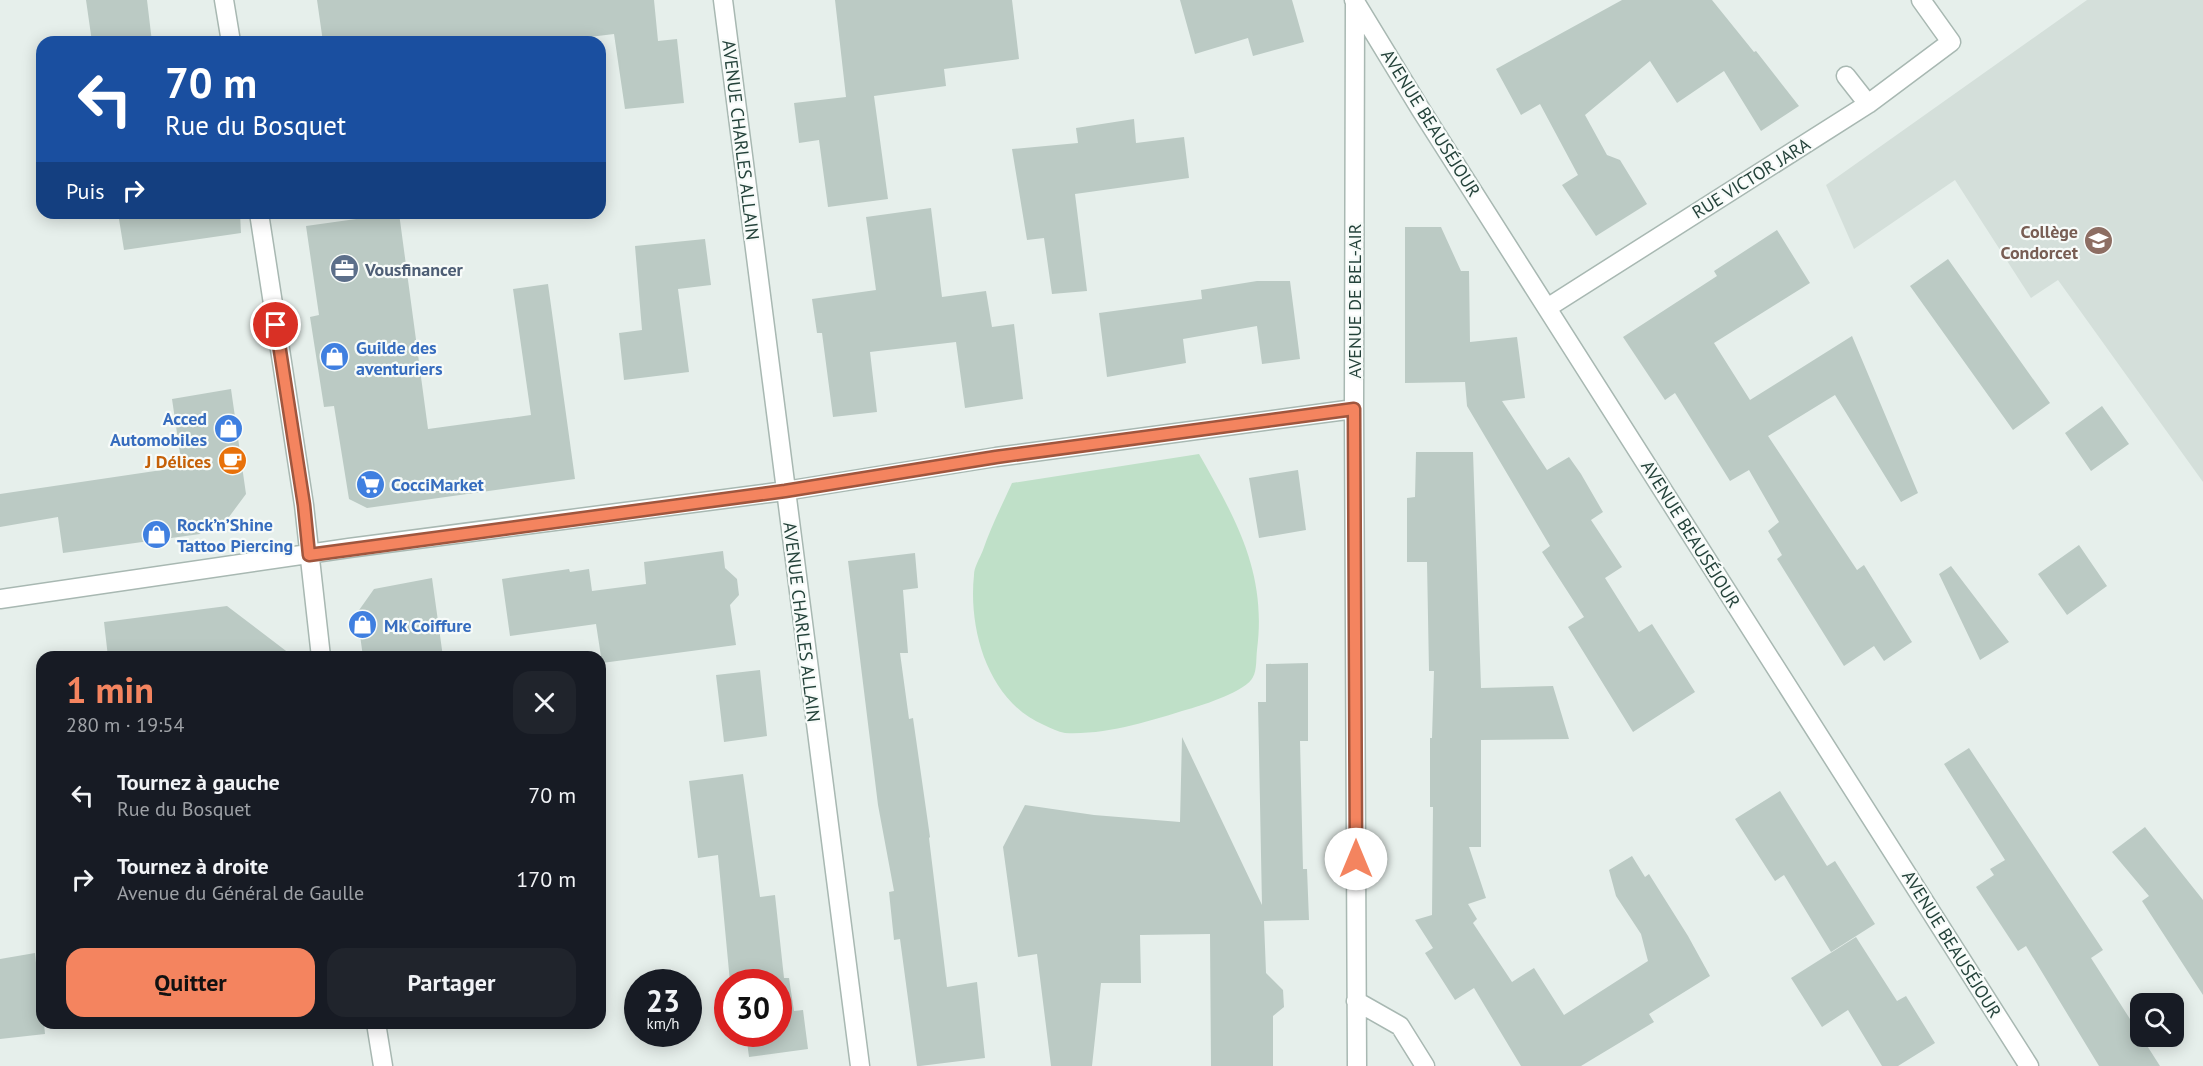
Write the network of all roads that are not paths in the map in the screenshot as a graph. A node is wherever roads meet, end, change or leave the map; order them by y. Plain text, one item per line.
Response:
1 (224, 0) edge
2 (723, 0) edge
3 (1921, 0) edge
4 (1355, 2) edge
5 (230, 36) edge
6 (1846, 76) dead end
7 (1868, 104) junction
8 (260, 219) edge
9 (1547, 308) junction
10 (1354, 409) junction
11 (785, 491) junction
12 (309, 555) junction
13 (0, 598) edge
14 (320, 651) edge
15 (1356, 1001) junction
16 (377, 1029) edge
17 (383, 1066) edge
18 (860, 1066) edge
19 (1357, 1066) edge
20 (1425, 1066) edge
21 (2029, 1066) edge

1 - 5 street
2 - 11 street, AVENUE CHARLES ALLAIN
3 - 7 street, RUE VICTOR JARA
4 - 9 street, AVENUE BEAUSÉJOUR
4 - 10 street, AVENUE DE BEL-AIR
6 - 7 street
7 - 9 street, RUE VICTOR JARA
8 - 12 street
9 - 21 street, AVENUE BEAUSÉJOUR
10 - 11 street
10 - 15 street, AVENUE DE BEL-AIR
11 - 12 street
11 - 18 street, AVENUE CHARLES ALLAIN
12 - 13 street
12 - 14 street
15 - 19 street, AVENUE DE BEL-AIR
15 - 20 street
16 - 17 street

